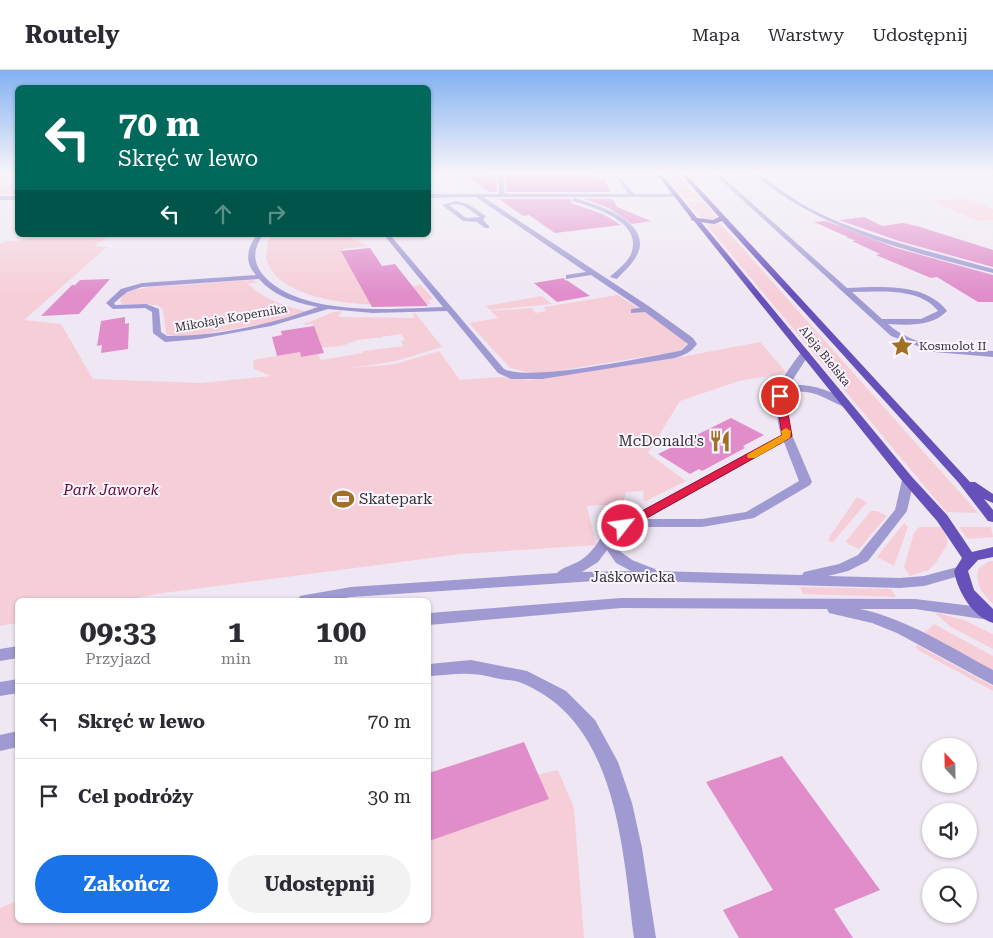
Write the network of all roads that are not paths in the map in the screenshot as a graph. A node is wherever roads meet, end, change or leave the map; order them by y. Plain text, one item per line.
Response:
1 (456, 213) edge
2 (478, 213) edge
3 (502, 213) edge
4 (608, 213) edge
5 (688, 213) edge
6 (718, 213) edge
7 (759, 213) edge
8 (815, 213) edge
9 (723, 218) junction
10 (693, 219) junction
11 (479, 220) junction
12 (488, 227) dead end
13 (258, 237) edge
14 (389, 237) edge
15 (993, 271) edge
16 (592, 273) junction
17 (569, 276) dead end
18 (260, 277) junction
19 (614, 277) dead end
20 (844, 290) junction
21 (328, 306) junction
22 (449, 309) junction
23 (647, 309) junction
24 (634, 311) dead end
25 (878, 321) junction
26 (804, 353) junction
27 (993, 354) edge
28 (780, 396) junction
29 (846, 404) junction
30 (790, 442) junction
31 (962, 479) junction
32 (908, 480) junction
33 (993, 499) edge
34 (652, 510) junction
35 (993, 518) edge
36 (662, 524) junction
37 (611, 533) junction
38 (993, 552) edge
39 (969, 558) junction
40 (961, 571) junction
41 (666, 576) junction
42 (550, 579) junction
43 (789, 580) junction
44 (316, 598) edge
45 (807, 604) junction
46 (991, 615) edge
47 (431, 619) edge
48 (15, 652) edge
49 (0, 655) edge
50 (431, 670) edge
51 (993, 678) edge
52 (15, 686) edge
53 (0, 689) edge
54 (15, 740) edge
55 (0, 743) edge
56 (646, 938) edge

1 - 11 street
2 - 11 street
3 - 16 street
4 - 19 street
5 - 10 main road, Aleja Bielska
6 - 9 main road, Aleja Bielska
7 - 20 street
8 - 15 street
9 - 10 main road
9 - 31 main road, Aleja Bielska
10 - 26 main road, Aleja Bielska
11 - 12 street
13 - 18 street
14 - 22 street
16 - 17 street
16 - 23 street
18 - 21 street, Mikołaja Kopernika
18 - 21 street, Mikołaja Kopernika
20 - 25 street
20 - 25 street
21 - 22 street, Mikołaja Kopernika
22 - 23 street
23 - 24 street
25 - 27 street
26 - 28 street
26 - 29 main road, Aleja Bielska
28 - 29 street
28 - 30 street
29 - 32 main road, Aleja Bielska
30 - 34 street
30 - 36 street
31 - 33 main road
31 - 35 main road, Aleja Bielska
32 - 39 main road, Aleja Bielska
32 - 43 street
34 - 36 street
34 - 37 street
36 - 37 street
37 - 41 street
37 - 42 street
38 - 39 main road
39 - 40 main road
40 - 43 street, Jaśkowicka
40 - 46 main road
41 - 42 street, Jaśkowicka
41 - 43 street, Jaśkowicka
42 - 44 street, Jaśkowicka
45 - 46 street, Jaśkowicka
45 - 47 street, Jaśkowicka
45 - 51 street
48 - 49 street
50 - 56 street
52 - 53 street
54 - 55 street

